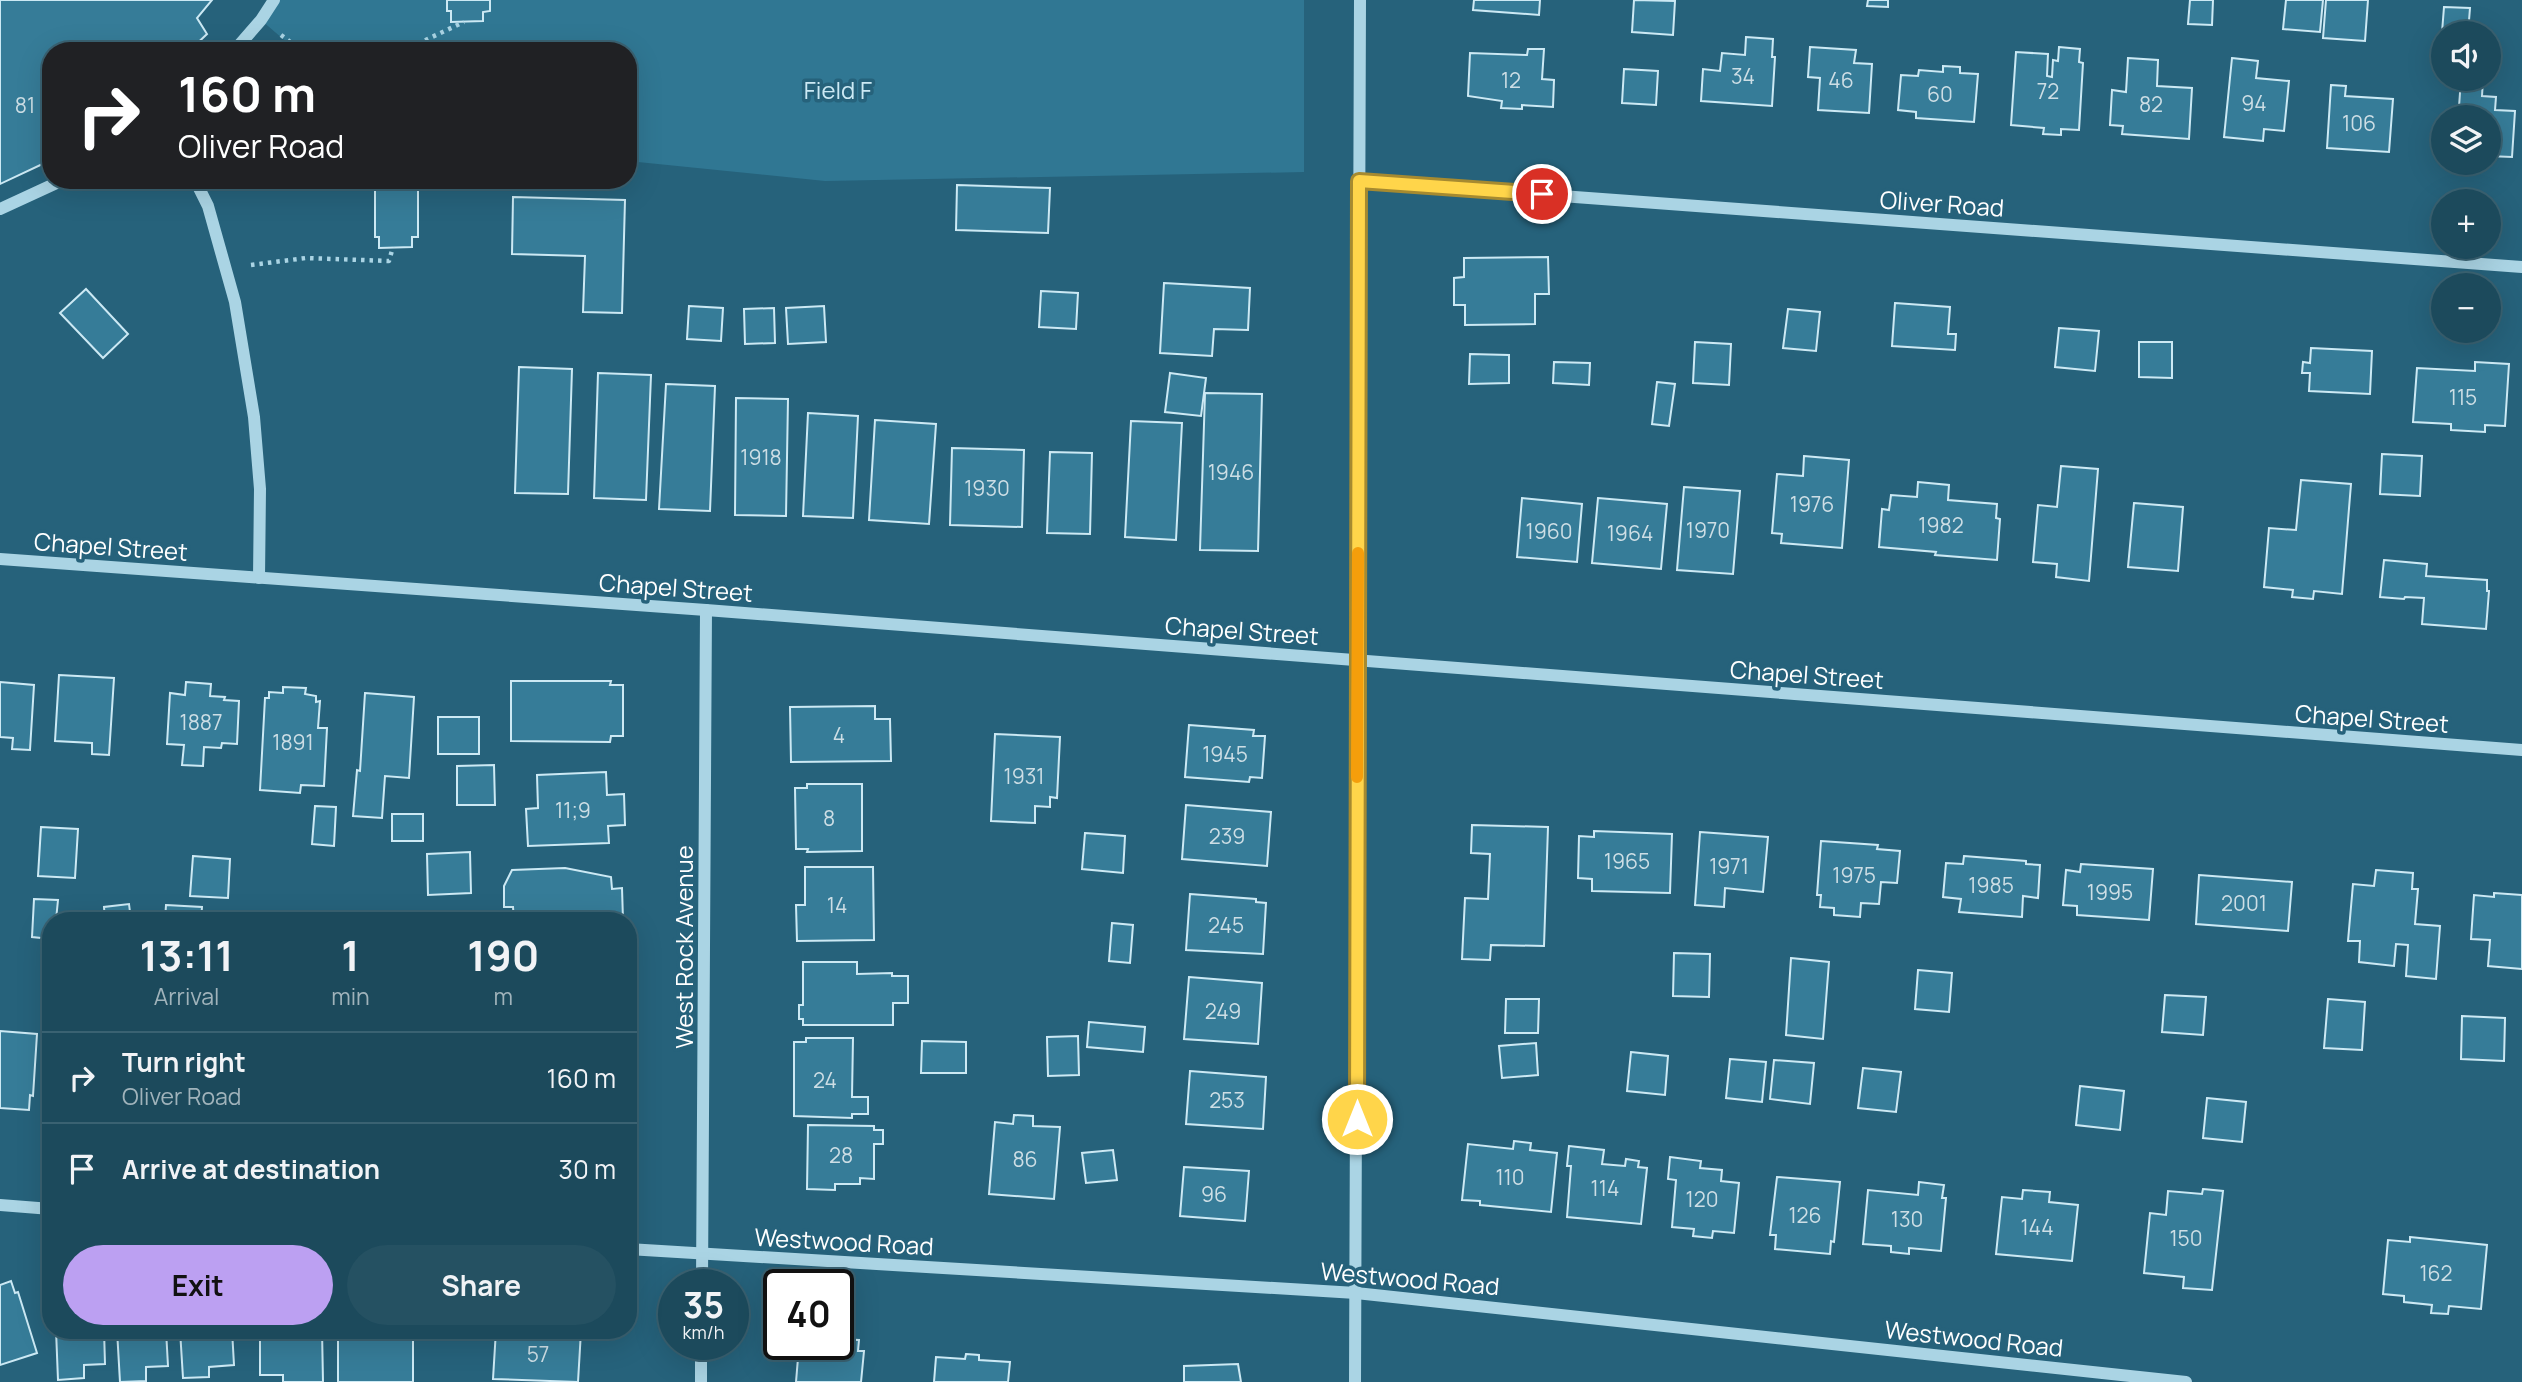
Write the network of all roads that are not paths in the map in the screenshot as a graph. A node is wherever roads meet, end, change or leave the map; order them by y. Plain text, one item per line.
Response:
1 (274, 0) edge
2 (1360, 0) edge
3 (242, 42) edge
4 (1359, 181) junction
5 (43, 189) edge
6 (200, 189) edge
7 (0, 209) edge
8 (2522, 267) edge
9 (0, 559) edge
10 (259, 578) junction
11 (706, 610) junction
12 (1358, 661) junction
13 (2522, 750) edge
14 (0, 1205) edge
15 (42, 1208) edge
16 (637, 1250) edge
17 (703, 1254) junction
18 (702, 1269) edge
19 (1356, 1293) junction
20 (701, 1360) edge
21 (701, 1382) edge
22 (1355, 1382) edge
23 (2186, 1382) edge

1 - 3 street
2 - 4 street
4 - 8 street, Oliver Road
4 - 12 street
5 - 7 street
6 - 10 street
9 - 10 street, Chapel Street
10 - 11 street, Chapel Street
11 - 12 street, Chapel Street
11 - 17 street, West Rock Avenue
12 - 13 street, Chapel Street
12 - 19 street
14 - 15 street
16 - 17 street, Westwood Road
17 - 18 street, West Rock Avenue
17 - 19 street, Westwood Road
19 - 22 street
19 - 23 street, Westwood Road
20 - 21 street

